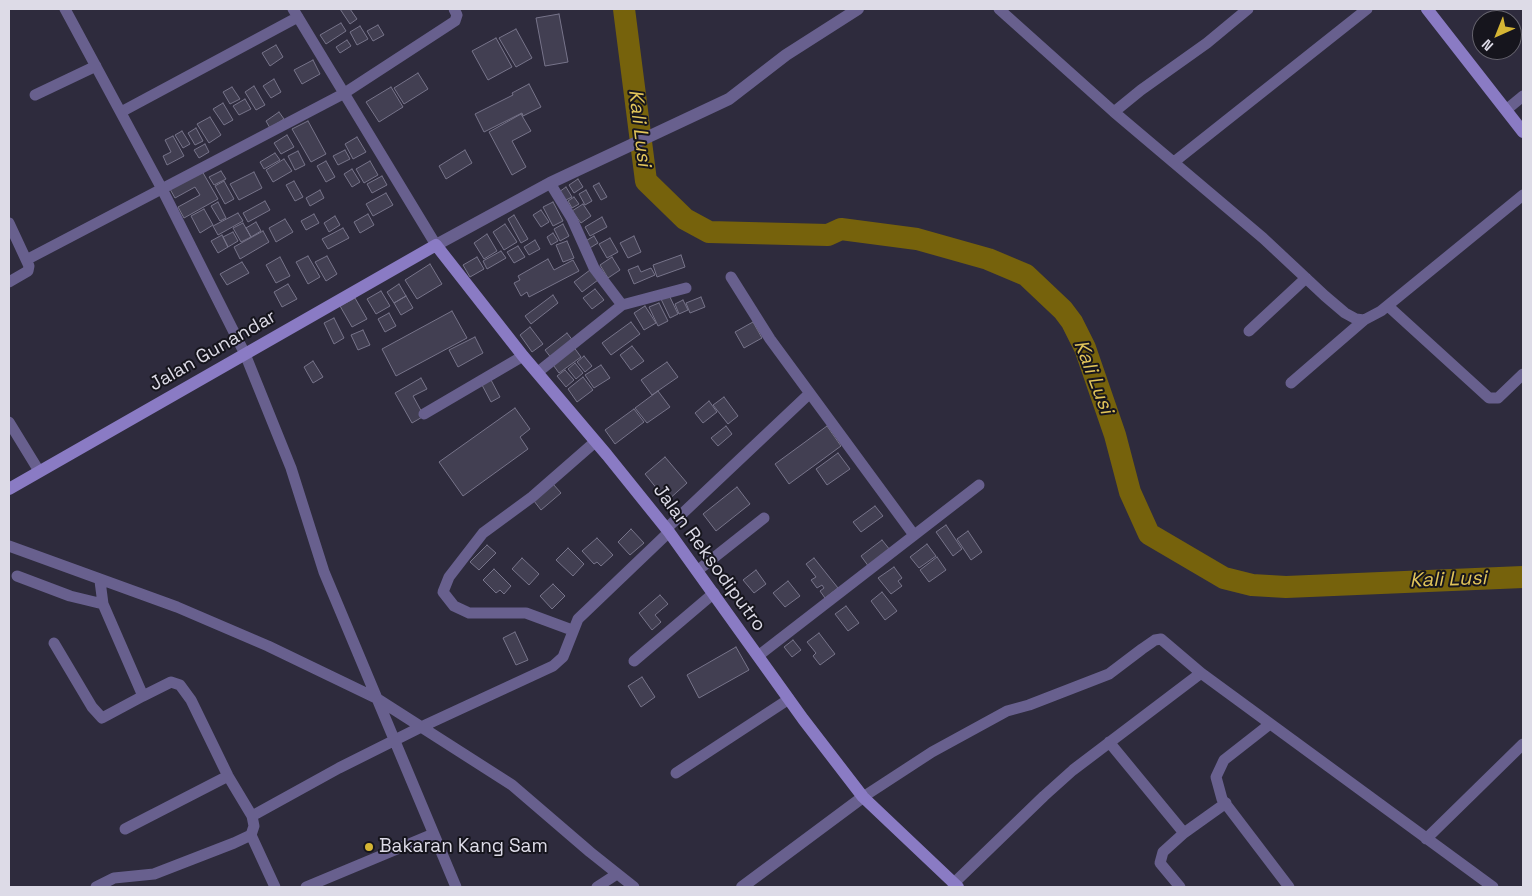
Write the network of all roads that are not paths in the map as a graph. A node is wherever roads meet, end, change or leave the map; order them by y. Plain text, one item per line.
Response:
1 (65, 9) edge
2 (454, 9) edge
3 (858, 9) edge
4 (1000, 9) edge
5 (1248, 9) edge
6 (1368, 9) edge
7 (1427, 9) edge
8 (295, 13) edge
9 (96, 66) junction
10 (35, 94) dead end
11 (343, 94) junction
12 (1523, 96) edge
13 (1506, 110) junction
14 (121, 112) junction
15 (1114, 112) junction
16 (1523, 132) edge
17 (1174, 162) junction
18 (550, 183) junction
19 (162, 189) junction
20 (1523, 195) edge
21 (9, 223) edge
22 (436, 245) junction
23 (28, 259) junction
24 (731, 277) dead end
25 (1306, 278) junction
26 (9, 282) edge
27 (686, 288) dead end
28 (622, 305) junction
29 (1388, 306) junction
30 (1364, 320) junction
31 (1249, 331) dead end
32 (245, 354) junction
33 (524, 356) junction
34 (538, 372) junction
35 (1523, 374) edge
36 (1291, 382) dead end
37 (809, 394) junction
38 (424, 414) dead end
39 (9, 422) edge
40 (595, 442) junction
41 (39, 471) junction
42 (979, 485) dead end
43 (9, 489) edge
44 (764, 518) dead end
45 (668, 531) junction
46 (914, 535) junction
47 (9, 546) edge
48 (698, 571) junction
49 (17, 576) dead end
50 (100, 581) junction
51 (714, 593) junction
52 (103, 604) junction
53 (572, 630) junction
54 (54, 643) dead end
55 (758, 656) junction
56 (634, 660) dead end
57 (1201, 673) junction
58 (143, 696) junction
59 (376, 698) junction
60 (789, 700) junction
61 (1270, 724) junction
62 (420, 728) junction
63 (394, 741) junction
64 (1109, 742) junction
65 (1523, 744) edge
66 (676, 773) dead end
67 (228, 776) junction
68 (861, 795) junction
69 (1226, 803) junction
70 (252, 816) junction
71 (125, 829) dead end
72 (1184, 833) junction
73 (434, 834) junction
74 (251, 835) junction
75 (1426, 839) junction
76 (617, 874) junction
77 (1284, 885) edge
78 (956, 886) edge
79 (96, 887) edge
80 (275, 887) edge
81 (306, 887) edge
82 (456, 887) edge
83 (597, 887) edge
84 (634, 887) edge
85 (742, 887) edge
86 (1180, 887) edge
87 (1493, 887) edge

1 - 9 street
2 - 11 street
3 - 18 street
4 - 15 street
5 - 15 street
6 - 17 street
7 - 13 main road
8 - 11 street
8 - 14 street
9 - 10 street
9 - 14 street
11 - 19 street
11 - 22 street
12 - 13 street
13 - 16 main road
14 - 19 street
15 - 17 street
17 - 25 street
18 - 22 street
18 - 28 street
19 - 23 street
19 - 32 street
20 - 29 street
21 - 23 street
22 - 32 main road, Jalan Gunandar
22 - 33 main road, Jalan Reksodiputro
23 - 26 street
24 - 37 street
25 - 30 street
25 - 31 street
27 - 28 street
28 - 34 street
29 - 30 street
29 - 35 street
30 - 36 street
32 - 41 main road, Jalan Gunandar
32 - 59 street
33 - 34 main road, Jalan Reksodiputro
33 - 38 street
34 - 40 main road, Jalan Reksodiputro
37 - 45 street
37 - 46 street
39 - 41 street
40 - 45 main road, Jalan Reksodiputro
40 - 53 street
41 - 43 main road, Jalan Gunandar
42 - 46 street
44 - 48 street
45 - 48 main road, Jalan Reksodiputro
45 - 53 street
46 - 55 street
47 - 50 street
48 - 51 main road, Jalan Reksodiputro
49 - 52 street
50 - 52 street
50 - 59 street
51 - 55 main road, Jalan Reksodiputro
51 - 56 street
52 - 58 street
53 - 62 street
54 - 58 street
55 - 60 main road, Jalan Reksodiputro
57 - 61 street
57 - 64 street
57 - 68 street
58 - 67 street
59 - 62 street
59 - 63 street
60 - 66 street
60 - 68 main road, Jalan Reksodiputro
61 - 69 street
61 - 75 street
62 - 63 street
62 - 76 street
63 - 70 street
63 - 73 street
64 - 72 street
64 - 78 street
65 - 75 street
67 - 70 street
67 - 71 street
68 - 78 main road, Jalan Reksodiputro
68 - 85 street
69 - 72 street
69 - 77 street
70 - 74 street
72 - 86 street
73 - 81 street
73 - 82 street
74 - 79 street
74 - 80 street
75 - 87 street
76 - 83 street
76 - 84 street

